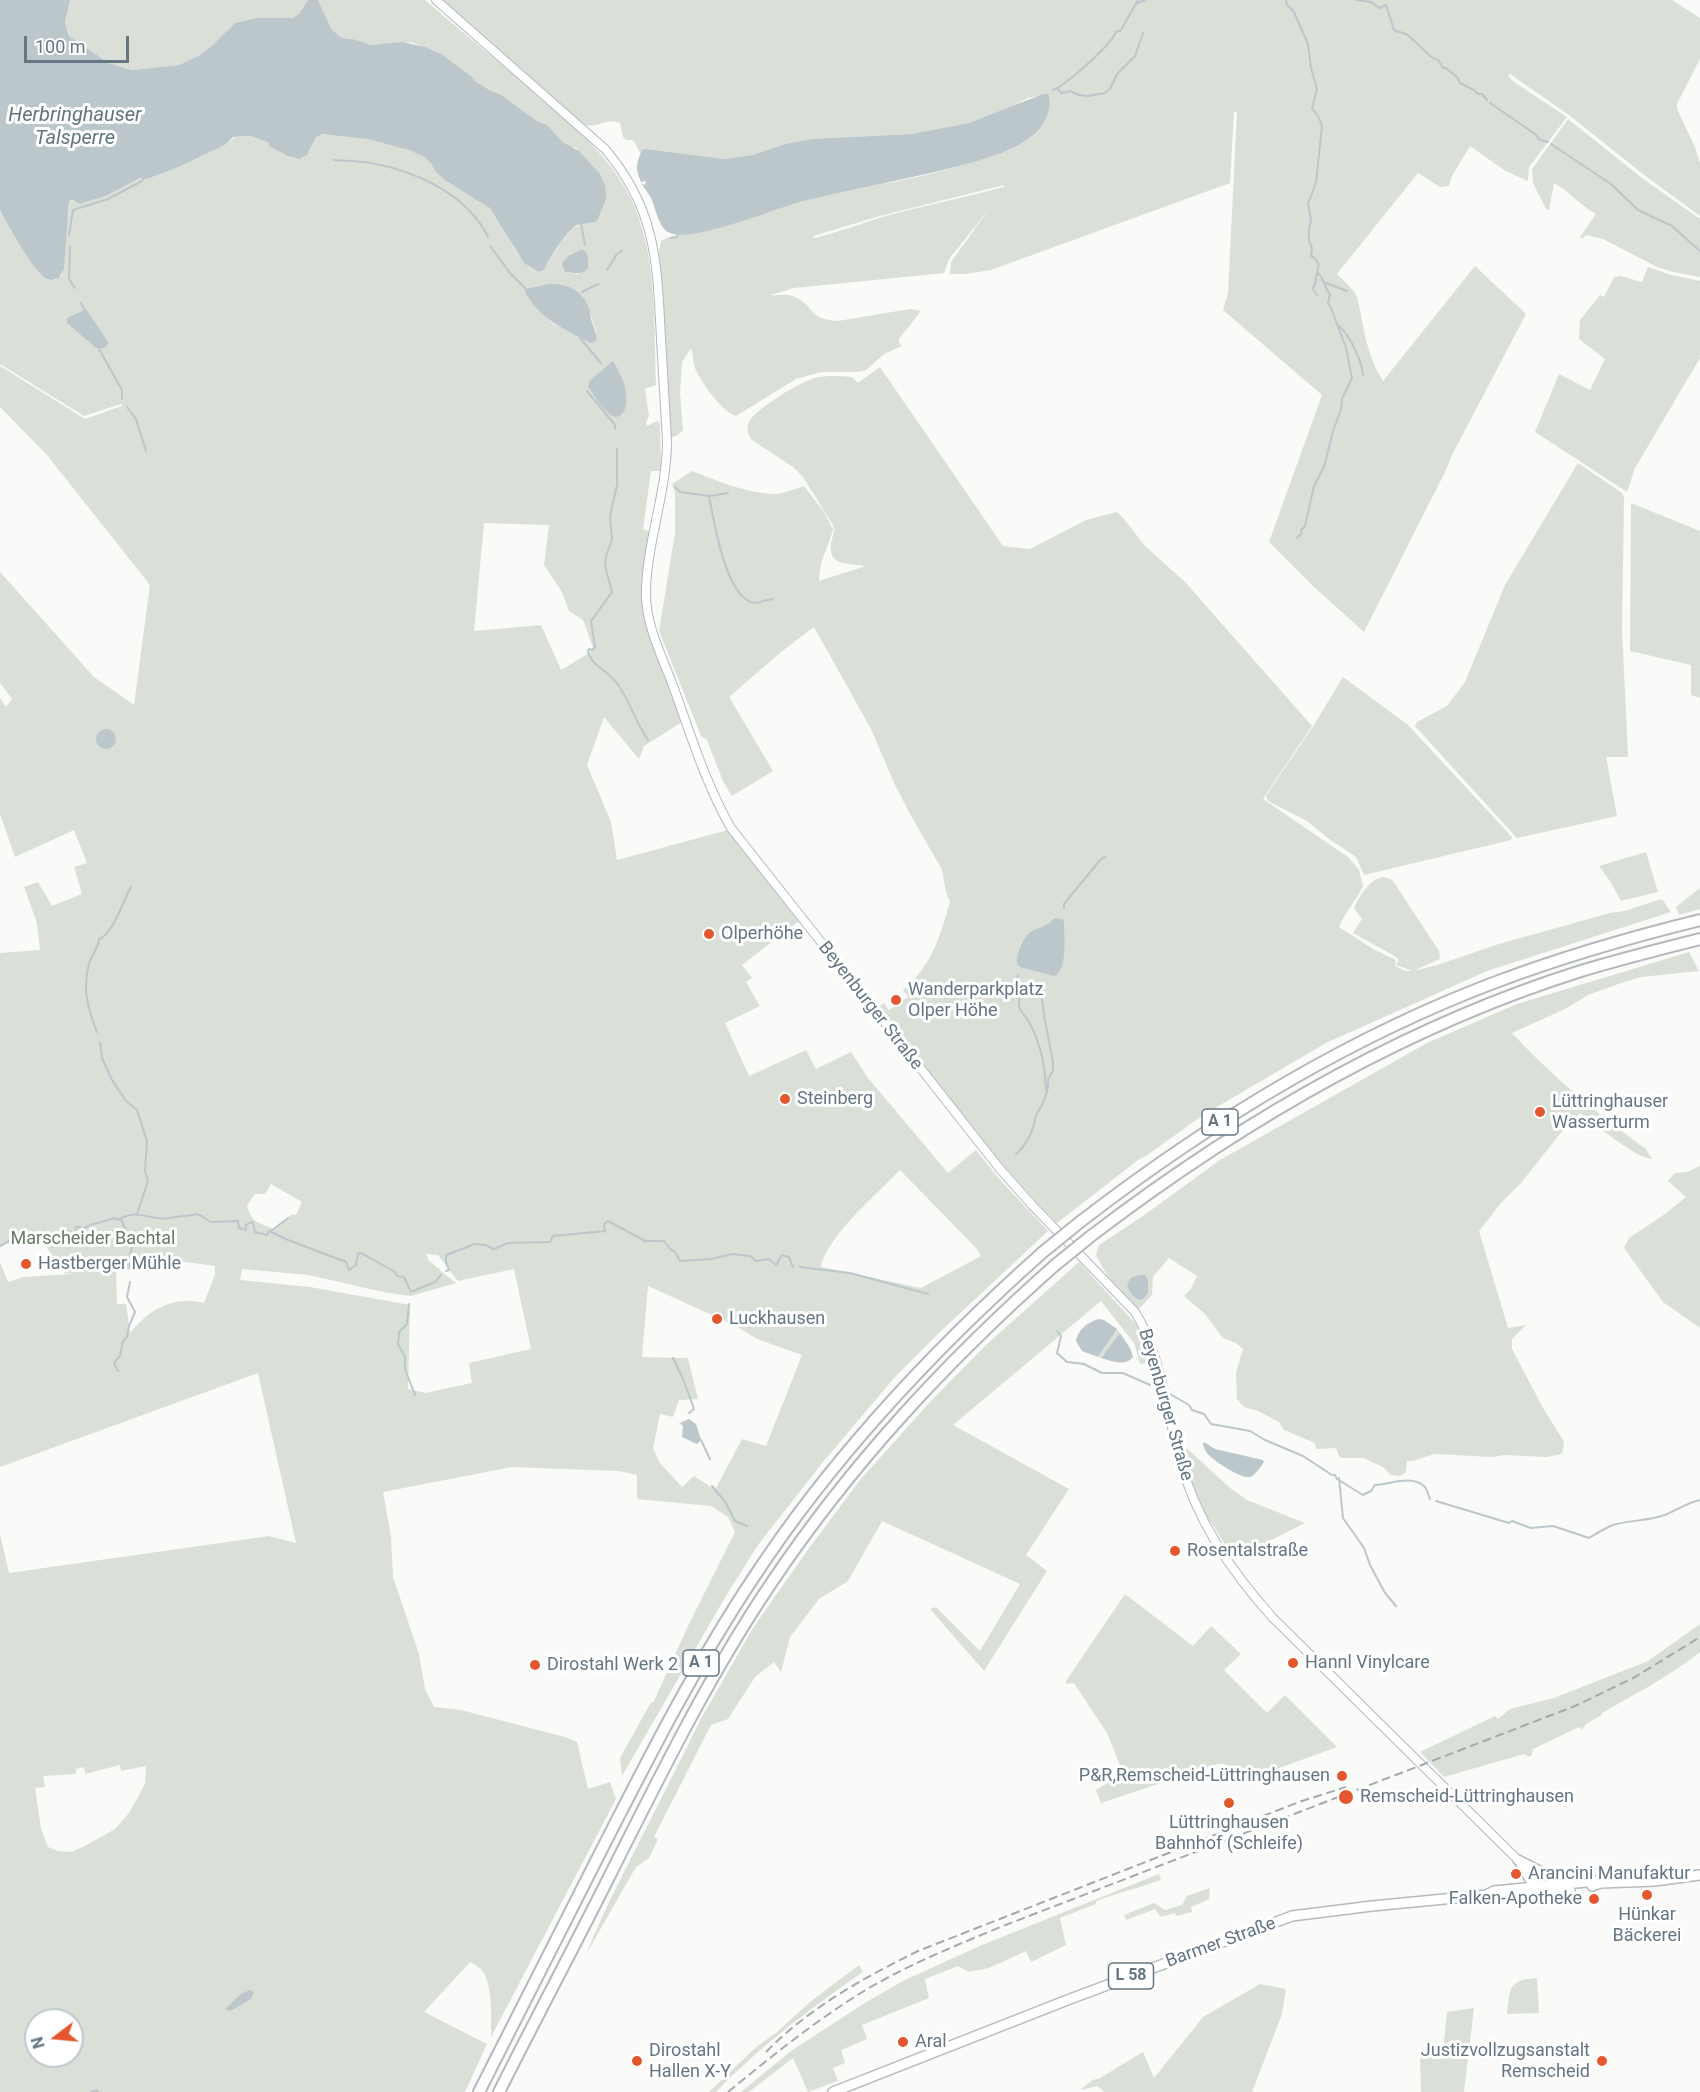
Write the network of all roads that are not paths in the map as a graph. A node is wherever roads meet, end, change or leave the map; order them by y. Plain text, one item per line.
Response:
1 (436, 0) edge
2 (1700, 920) edge
3 (1700, 939) edge
4 (1518, 1860) junction
5 (1531, 1868) junction
6 (1700, 1875) edge
7 (1655, 1881) junction
8 (1700, 1881) edge
9 (1599, 1882) junction
10 (1535, 1892) junction
11 (479, 2092) edge
12 (499, 2092) edge
13 (833, 2092) edge

1 - 4 main road, Beyenburger Straße
2 - 11 highway, A 1, bridge
3 - 12 highway, A 1, bridge
4 - 5 main road
4 - 10 main road
5 - 9 main road
5 - 10 main road
6 - 7 main road, Barmer Straße / L 58
7 - 8 main road, Barmer Straße / L 58
7 - 9 main road, Barmer Straße / L 58
9 - 10 main road, Barmer Straße / L 58
10 - 13 main road, Barmer Straße / L 58

